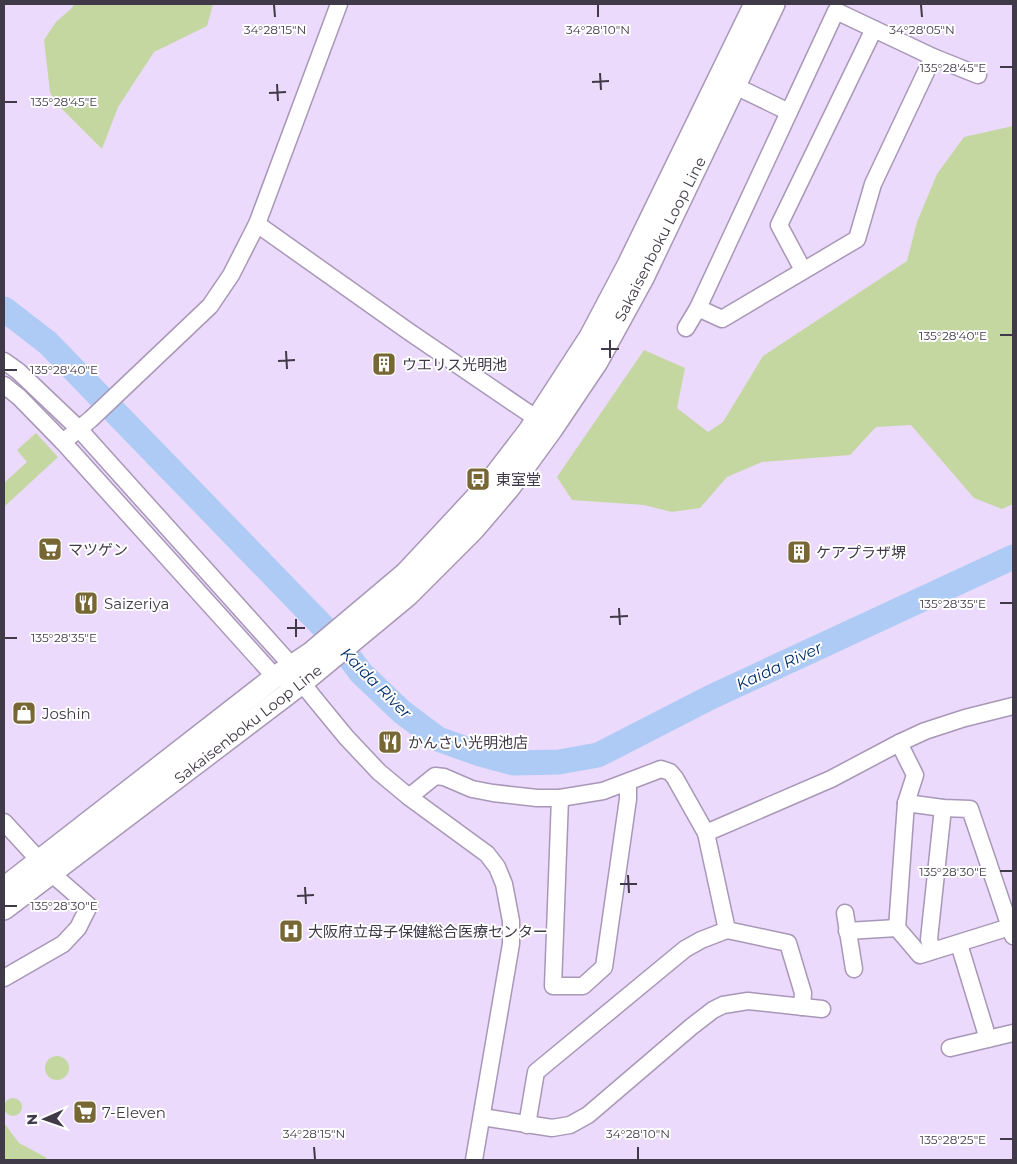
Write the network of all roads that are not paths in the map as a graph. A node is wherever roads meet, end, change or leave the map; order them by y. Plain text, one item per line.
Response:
1 (340, 4) edge
2 (755, 4) edge
3 (774, 4) edge
4 (874, 29) junction
5 (933, 57) junction
6 (978, 75) dead end
7 (735, 86) junction
8 (789, 112) junction
9 (257, 224) junction
10 (803, 270) junction
11 (698, 308) junction
12 (686, 328) dead end
13 (4, 362) edge
14 (4, 385) edge
15 (85, 424) junction
16 (545, 424) junction
17 (63, 442) junction
18 (290, 675) junction
19 (1013, 706) edge
20 (899, 743) junction
21 (628, 782) junction
22 (408, 797) junction
23 (560, 798) junction
24 (906, 802) junction
25 (943, 808) junction
26 (4, 822) edge
27 (706, 833) junction
28 (45, 867) junction
29 (4, 888) edge
30 (4, 909) edge
31 (845, 913) dead end
32 (897, 928) junction
33 (1012, 929) edge
34 (727, 930) junction
35 (847, 930) junction
36 (959, 944) junction
37 (932, 951) junction
38 (854, 969) dead end
39 (4, 978) edge
40 (802, 1007) junction
41 (822, 1009) dead end
42 (1013, 1032) edge
43 (988, 1039) junction
44 (950, 1048) dead end
45 (482, 1117) junction
46 (527, 1125) junction
47 (474, 1160) edge

1 - 9 street
2 - 16 main road, Sakaisenboku Loop Line
3 - 7 main road, Sakaisenboku Loop Line
4 - 5 street
4 - 8 street
4 - 10 street
5 - 6 street
5 - 10 street
7 - 8 street
7 - 16 main road, Sakaisenboku Loop Line
8 - 11 street
9 - 15 street
9 - 16 street
10 - 11 street
11 - 12 street
13 - 15 street
14 - 17 street
15 - 17 street
15 - 18 street
16 - 18 main road, Sakaisenboku Loop Line
17 - 18 street
18 - 22 street
18 - 28 main road, Sakaisenboku Loop Line
19 - 20 street
20 - 24 street
20 - 27 street
21 - 23 street
21 - 23 street
21 - 27 street
22 - 23 street
22 - 45 street
24 - 25 street
24 - 32 street
25 - 33 street
25 - 37 street
26 - 28 street
27 - 34 street
28 - 29 main road, Sakaisenboku Loop Line
28 - 30 main road, Sakaisenboku Loop Line
28 - 39 street
31 - 35 street
32 - 35 street
32 - 37 street
33 - 36 street
34 - 40 street
34 - 46 street
35 - 38 street
36 - 37 street
36 - 43 street
40 - 41 street
40 - 46 street
42 - 43 street
43 - 44 street
45 - 46 street
45 - 47 street

